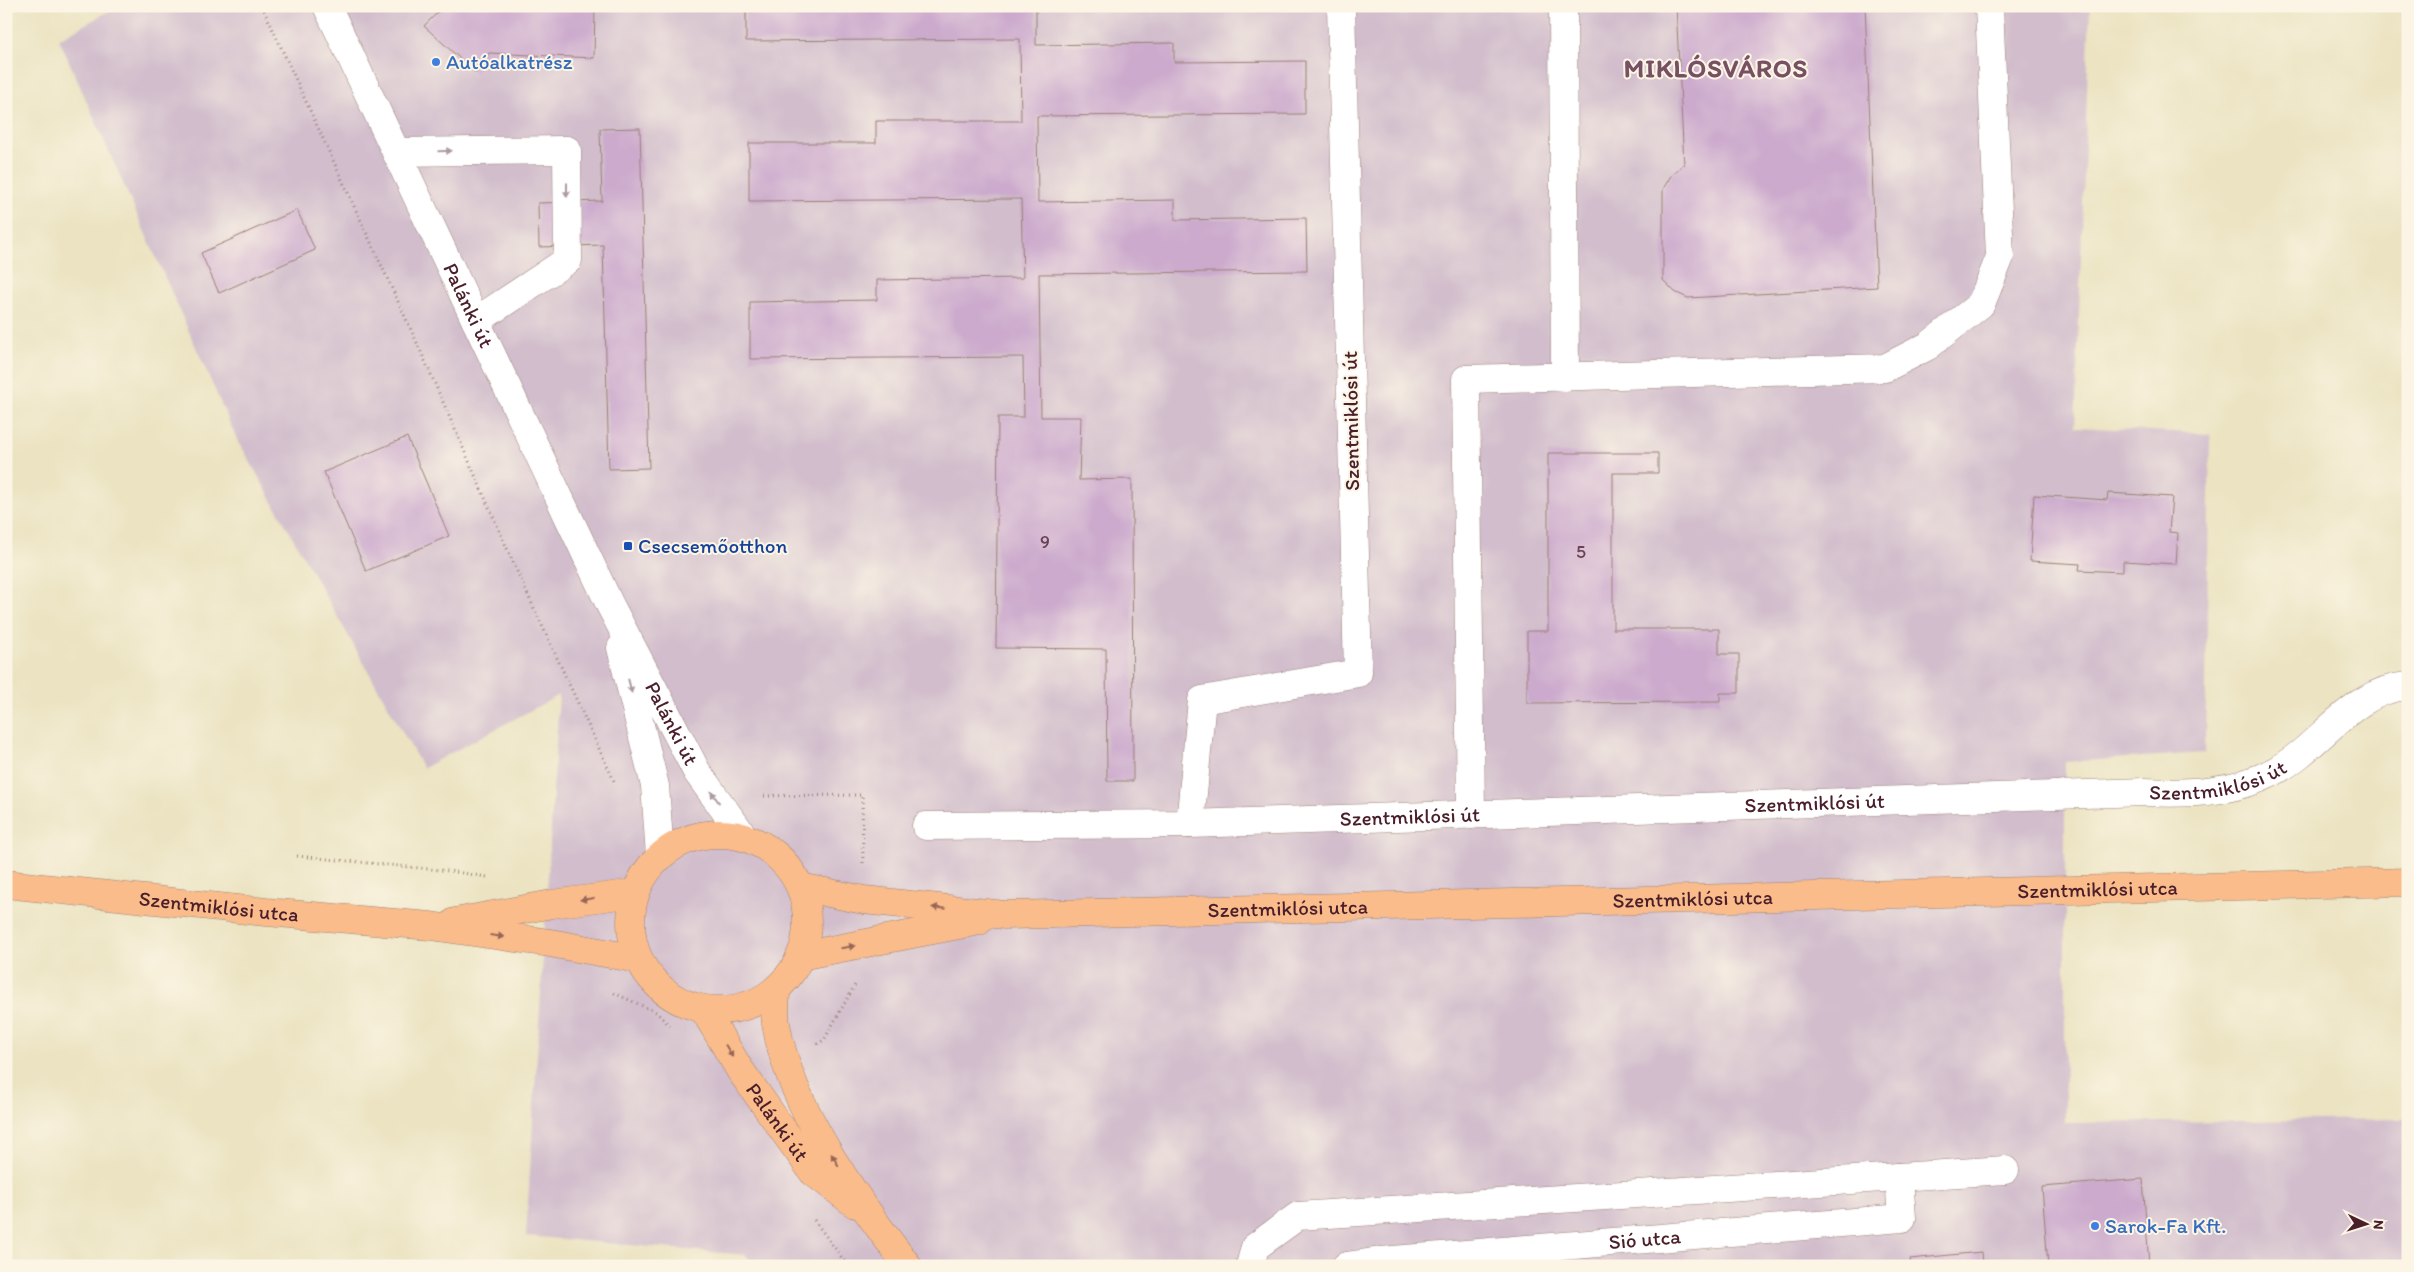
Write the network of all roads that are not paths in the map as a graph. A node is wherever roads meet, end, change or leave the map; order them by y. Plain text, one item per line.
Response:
1 (327, 6) edge
2 (1341, 6) edge
3 (1563, 6) edge
4 (1989, 6) edge
5 (396, 152) junction
6 (476, 322) junction
7 (1565, 377) junction
8 (610, 605) junction
9 (2408, 686) edge
10 (1471, 815) junction
11 (1190, 824) junction
12 (926, 826) dead end
13 (744, 837) junction
14 (660, 856) junction
15 (2395, 883) edge
16 (6, 884) edge
17 (800, 887) junction
18 (635, 893) junction
19 (1005, 915) junction
20 (431, 926) junction
21 (800, 956) junction
22 (638, 959) junction
23 (776, 990) junction
24 (704, 1010) junction
25 (2005, 1170) dead end
26 (1899, 1177) junction
27 (870, 1216) junction
28 (908, 1266) edge
29 (1250, 1266) edge
30 (1346, 1266) edge

1 - 5 street, Palánki út
2 - 11 street, Szentmiklósi út
3 - 7 street
4 - 7 street
5 - 6 street, Palánki út
5 -> 6 street
6 - 8 street, Palánki út
7 - 10 street
13 -> 8 street, Palánki út
8 -> 14 street, Palánki út
9 - 10 street, Szentmiklósi út
10 - 11 street, Szentmiklósi út
11 - 12 street, Szentmiklósi út
13 - 14 main road
13 - 17 main road
14 - 18 main road
15 - 19 main road, Szentmiklósi utca
16 - 20 main road, Szentmiklósi utca
19 -> 17 main road
17 - 21 main road
18 -> 20 main road
18 - 22 main road
21 -> 19 main road
20 -> 22 main road
21 - 23 main road
22 - 24 main road
23 - 24 main road
27 -> 23 main road, Palánki út
24 -> 27 main road, Palánki út
25 - 26 street
26 - 29 street
26 - 30 street, Sió utca
27 - 28 main road, Palánki út

